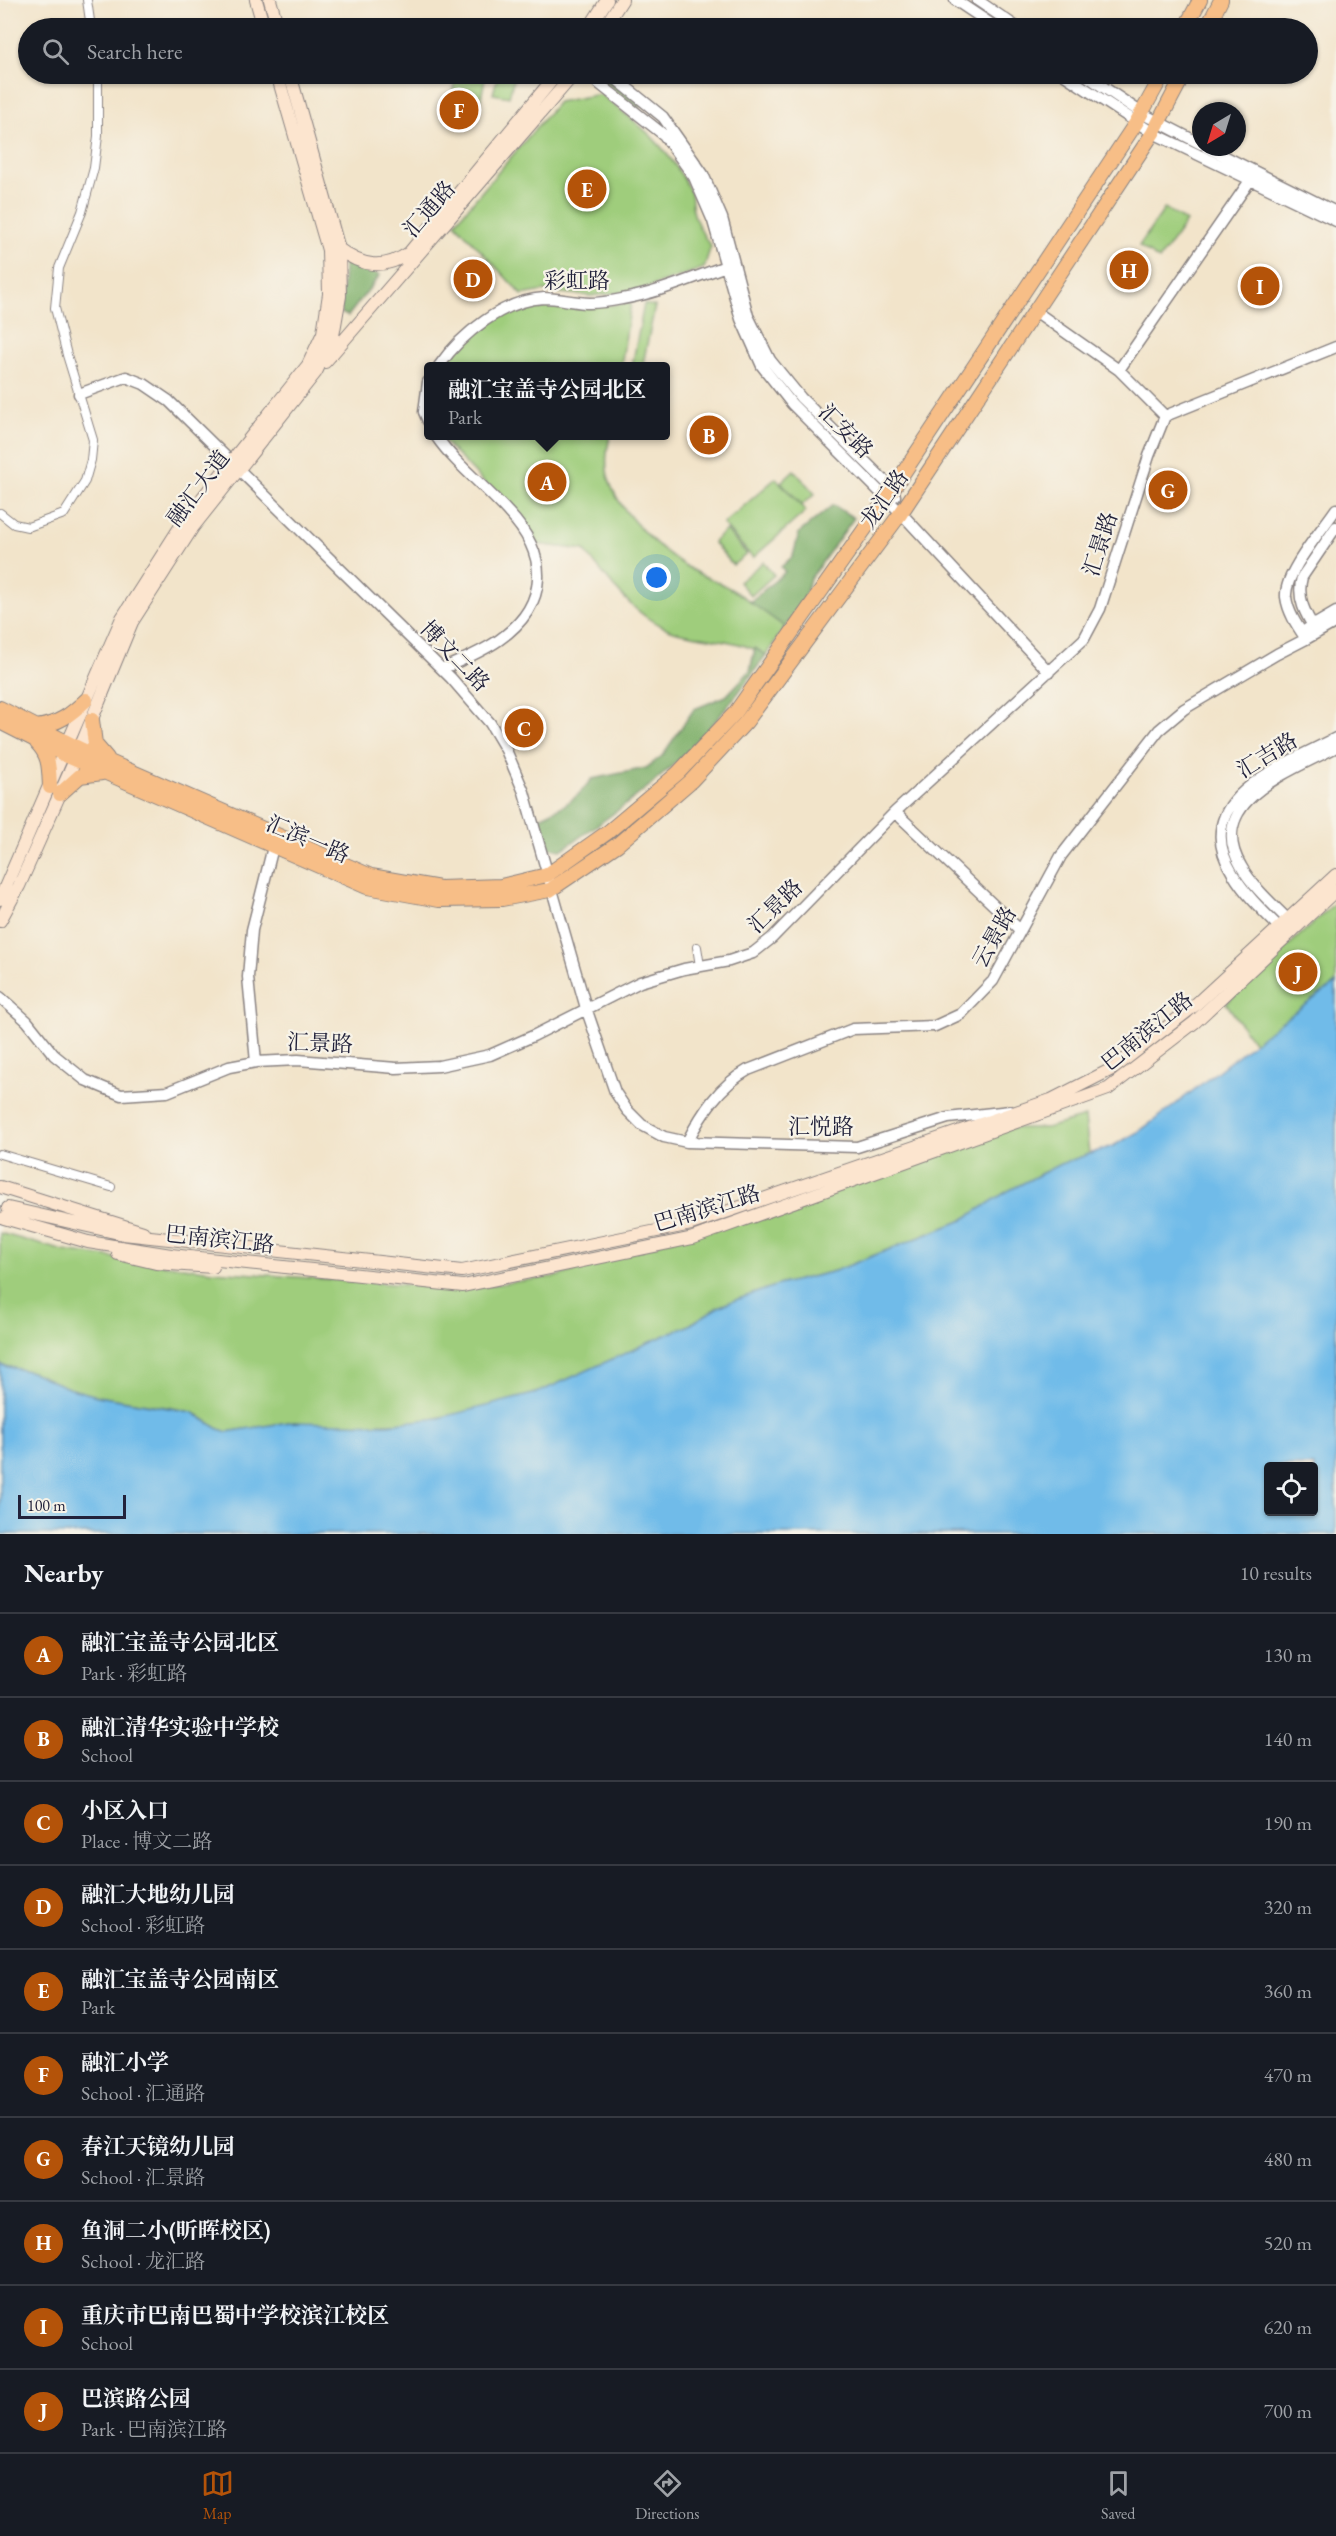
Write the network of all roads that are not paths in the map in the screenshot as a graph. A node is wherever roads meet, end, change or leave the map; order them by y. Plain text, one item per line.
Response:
1 (78, 0) edge
2 (87, 0) edge
3 (607, 0) edge
4 (622, 0) edge
5 (955, 0) edge
6 (977, 0) edge
7 (1200, 0) edge
8 (1221, 0) edge
9 (262, 1) edge
10 (89, 10) junction
11 (90, 18) edge
12 (263, 18) edge
13 (272, 18) edge
14 (595, 18) edge
15 (610, 18) edge
16 (982, 18) edge
17 (1003, 18) edge
18 (1190, 18) edge
19 (1212, 18) edge
20 (98, 84) edge
21 (280, 84) edge
22 (293, 84) edge
23 (549, 84) edge
24 (565, 84) edge
25 (600, 84) edge
26 (623, 84) edge
27 (1080, 84) edge
28 (1096, 84) edge
29 (1158, 84) edge
30 (1179, 84) edge
31 (1140, 119) junction
32 (1156, 128) junction
33 (1192, 141) edge
34 (1224, 156) edge
35 (1251, 179) junction
36 (1336, 212) edge
37 (1336, 221) edge
38 (339, 249) junction
39 (730, 265) junction
40 (1035, 311) junction
41 (1336, 347) edge
42 (442, 362) edge
43 (1119, 370) junction
44 (316, 372) junction
45 (79, 394) junction
46 (1165, 416) junction
47 (440, 440) edge
48 (234, 464) junction
49 (890, 494) junction
50 (1336, 509) edge
51 (0, 513) edge
52 (901, 513) junction
53 (1336, 527) edge
54 (1336, 612) edge
55 (1336, 622) edge
56 (1315, 630) junction
57 (1304, 636) junction
58 (442, 669) junction
59 (1049, 672) junction
60 (86, 700) junction
61 (0, 708) edge
62 (92, 720) junction
63 (0, 722) edge
64 (35, 733) junction
65 (1336, 738) edge
66 (1336, 747) edge
67 (71, 751) junction
68 (107, 767) junction
69 (55, 790) junction
70 (895, 812) junction
71 (273, 847) junction
72 (547, 874) junction
73 (1336, 875) edge
74 (550, 890) junction
75 (1336, 890) edge
76 (0, 899) edge
77 (0, 921) edge
78 (1287, 928) junction
79 (1020, 930) junction
80 (697, 947) dead end
81 (700, 966) junction
82 (0, 997) edge
83 (586, 1008) junction
84 (256, 1062) junction
85 (1021, 1109) junction
86 (687, 1142) junction
87 (0, 1154) edge
88 (0, 1187) edge
89 (111, 1187) dead end
90 (4, 1217) edge
91 (164, 1239) junction

1 - 10 street
2 - 10 street
3 - 14 main road
4 - 15 main road
5 - 16 street
6 - 17 street
7 - 18 main road
8 - 19 main road
9 - 12 main road
9 - 13 main road
10 - 11 street
20 - 45 street
21 - 48 main road, 融汇大道
22 - 38 main road, 融汇大道
23 - 38 main road, 汇通路
24 - 44 main road, 汇通路
25 - 39 street, 汇安路
26 - 39 street, 汇安路
27 - 31 street
28 - 31 street
29 - 31 main road, 龙汇路
30 - 32 main road, 龙汇路
31 - 32 street
31 - 49 main road, 龙汇路
32 - 33 street
32 - 35 street
32 - 40 main road, 龙汇路
34 - 36 street
35 - 37 street
35 - 43 street
38 - 44 main road, 融汇大道
39 - 42 street, 彩虹路
39 - 49 street, 汇安路
40 - 43 street
40 - 52 main road, 龙汇路
41 - 46 street
43 - 46 street
44 - 48 main road, 融汇大道
45 - 48 street, 博文二路
45 - 51 street
46 - 59 street, 汇景路
47 - 58 street
48 - 58 street, 博文二路
48 - 60 main road, 融汇大道
48 - 62 main road, 融汇大道
49 - 52 street, 汇安路
49 - 72 main road, 龙汇路
50 - 57 street
52 - 59 street, 汇安路
52 - 74 main road, 龙汇路
53 - 56 street
54 - 56 street
55 - 56 street
56 - 57 street
57 - 79 street, 云景路
58 - 72 street, 博文二路
59 - 70 street, 汇景路
60 - 64 main road
60 - 67 main road, 融汇大道
61 - 64 main road
62 - 67 main road, 融汇大道
62 - 68 main road
63 - 64 main road
64 - 67 main road, 汇滨一路
64 - 69 main road
65 - 78 street, 汇吉路
66 - 78 street, 汇吉路
67 - 68 main road, 汇滨一路
67 - 69 main road, 融汇大道
68 - 69 main road
68 - 71 main road, 汇滨一路
68 - 72 main road, 汇滨一路
69 - 76 main road, 融汇大道
69 - 77 main road, 融汇大道
70 - 79 street
70 - 81 street, 汇景路
71 - 74 main road, 汇滨一路
71 - 84 street
72 - 74 street, 博文二路
73 - 78 main road, 巴南滨江路
74 - 83 street, 博文二路
75 - 78 main road, 巴南滨江路
78 - 85 main road, 巴南滨江路
78 - 90 main road, 巴南滨江路
79 - 86 street, 云景路
80 - 81 street
81 - 83 street, 汇景路
82 - 84 street, 汇景路
83 - 84 street, 汇景路
83 - 86 street, 博文二路
85 - 86 street, 汇悦路
85 - 91 main road, 巴南滨江路
87 - 89 street
88 - 91 main road
90 - 91 main road, 巴南滨江路

